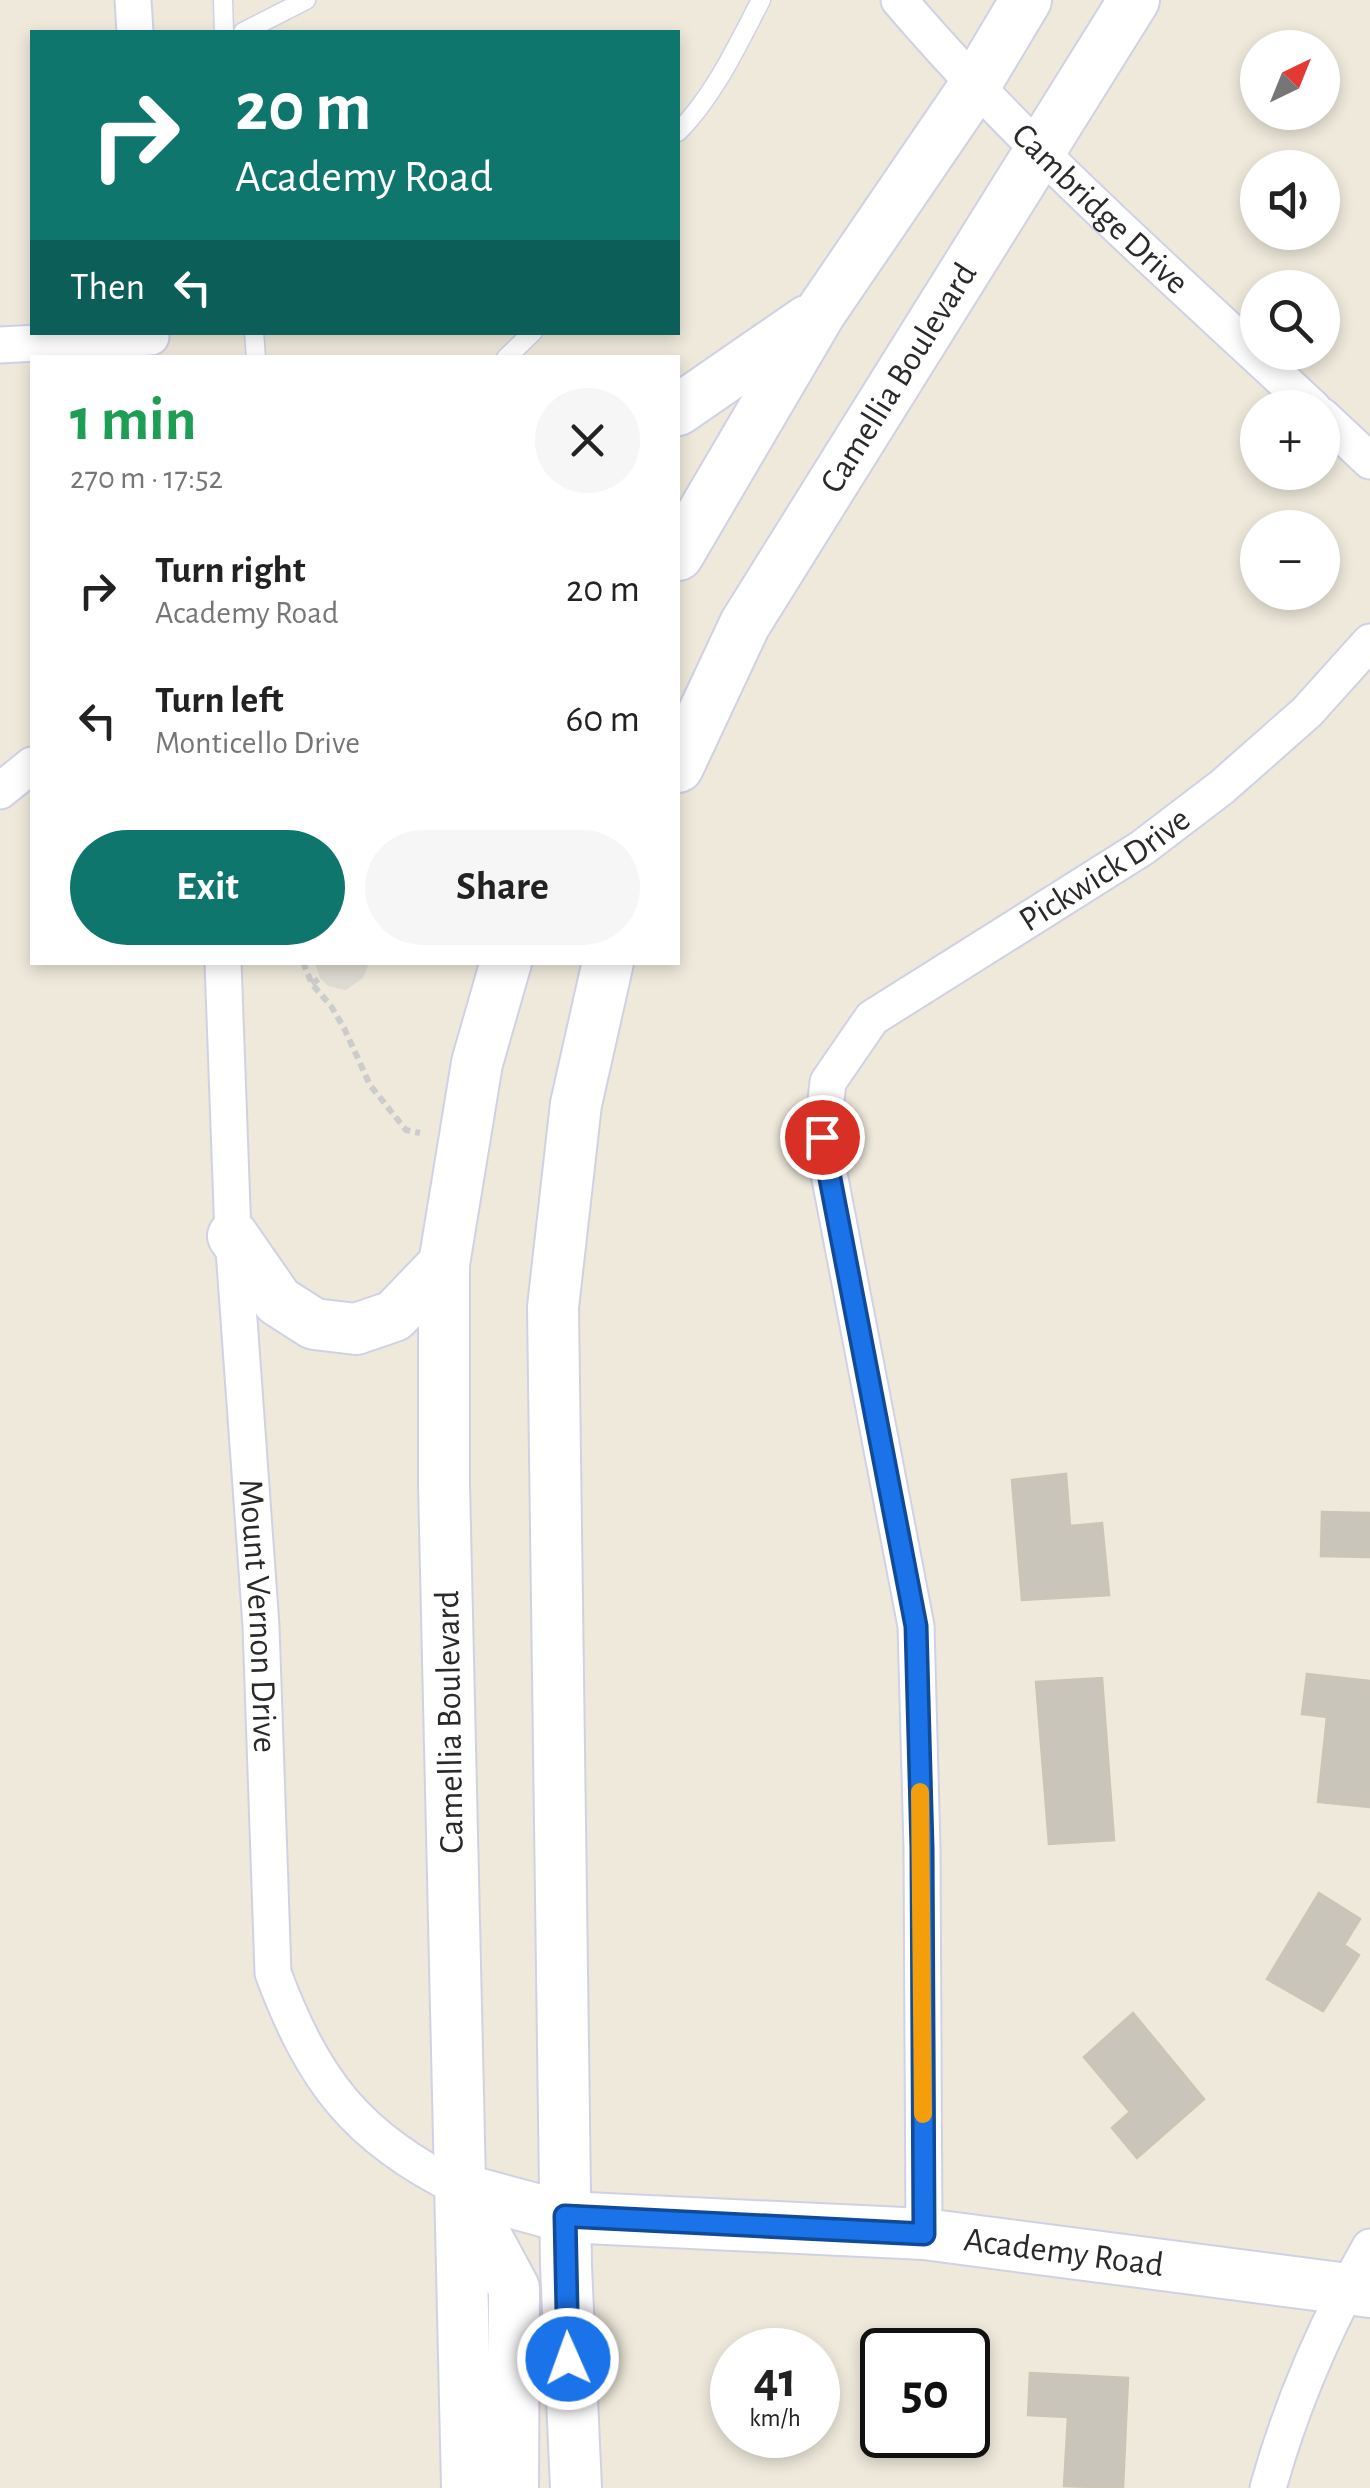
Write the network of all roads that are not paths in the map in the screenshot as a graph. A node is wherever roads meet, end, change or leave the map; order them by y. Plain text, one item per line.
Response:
1 (133, 0) edge
2 (223, 0) edge
3 (306, 0) edge
4 (761, 0) edge
5 (899, 0) edge
6 (1026, 0) edge
7 (1134, 0) edge
8 (135, 30) edge
9 (224, 30) edge
10 (247, 30) edge
11 (974, 87) junction
12 (680, 130) edge
13 (1040, 154) junction
14 (820, 313) junction
15 (531, 335) edge
16 (152, 342) edge
17 (0, 345) edge
18 (509, 355) edge
19 (1294, 390) edge
20 (680, 409) edge
21 (1340, 432) edge
22 (1370, 460) edge
23 (680, 552) edge
24 (1370, 642) edge
25 (680, 763) edge
26 (30, 767) edge
27 (0, 791) edge
28 (222, 965) edge
29 (505, 965) edge
30 (607, 965) edge
31 (233, 1236) junction
32 (444, 1264) junction
33 (460, 2188) junction
34 (565, 2216) junction
35 (924, 2234) junction
36 (1370, 2247) edge
37 (1357, 2292) edge
38 (466, 2488) edge
39 (514, 2488) edge
40 (576, 2488) edge
41 (1268, 2488) edge

1 - 8 street
2 - 9 lane
3 - 10 lane
4 - 12 lane
5 - 11 street, Cambridge Drive
6 - 11 main road
7 - 13 main road, Camellia Boulevard
11 - 13 street, Cambridge Drive
11 - 14 main road
13 - 19 street, Cambridge Drive
13 - 25 main road, Camellia Boulevard
14 - 20 main road
14 - 23 main road
15 - 18 lane
16 - 17 street
21 - 22 street
24 - 35 street, Pickwick Drive
26 - 27 street
28 - 31 street, Mount Vernon Drive
29 - 32 main road, Camellia Boulevard
30 - 34 main road
31 - 32 main road
31 - 33 street, Mount Vernon Drive
32 - 33 main road, Camellia Boulevard
33 - 34 main road, Academy Road
33 - 38 main road, Camellia Boulevard
33 - 39 main road
34 - 35 main road, Academy Road
34 - 40 main road
35 - 37 main road, Academy Road
36 - 37 street
37 - 41 street

